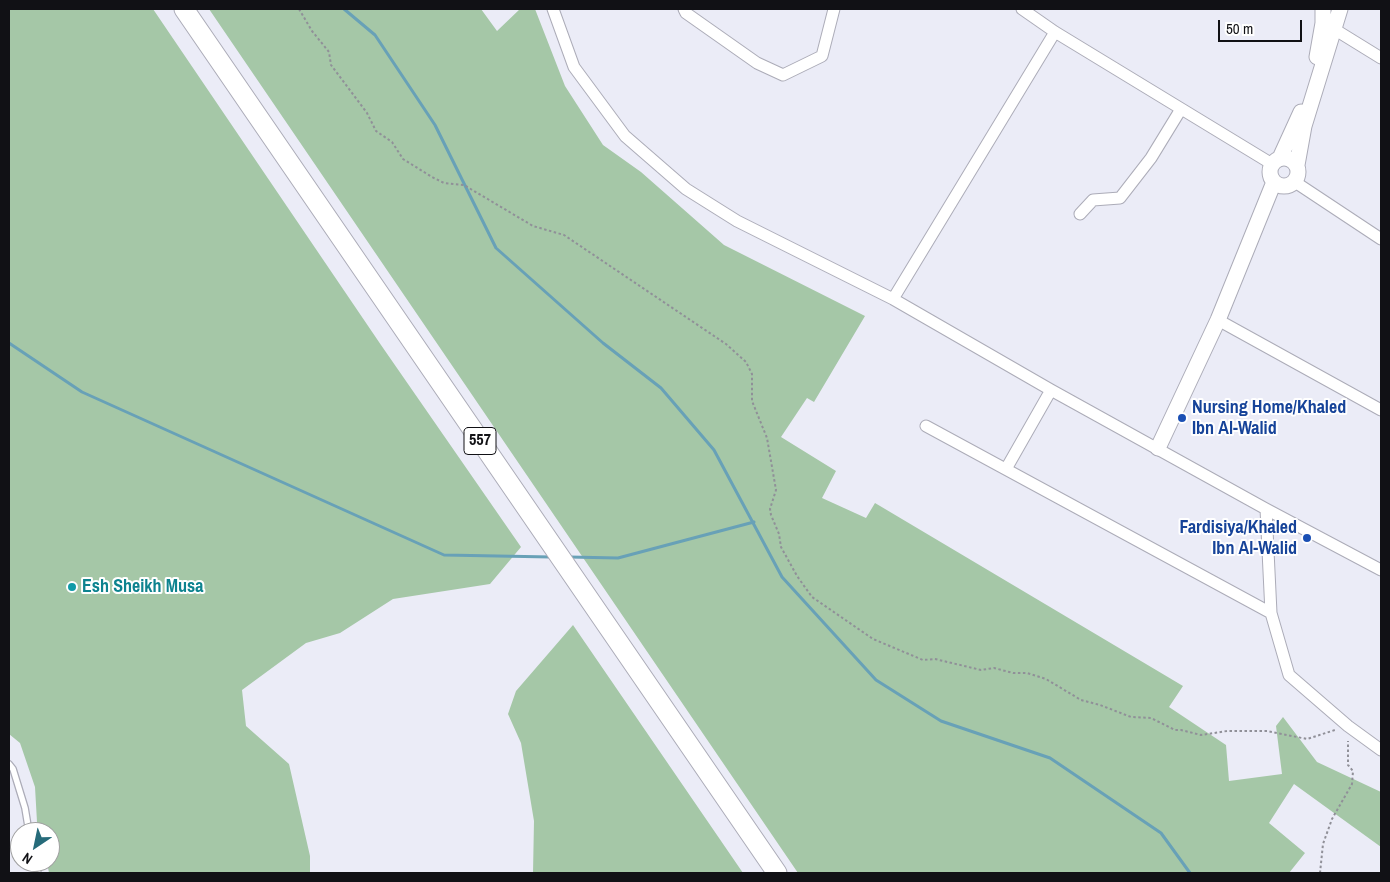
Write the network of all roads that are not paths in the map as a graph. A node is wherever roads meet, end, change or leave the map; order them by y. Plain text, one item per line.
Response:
1 (184, 9) edge
2 (553, 9) edge
3 (684, 9) edge
4 (834, 9) edge
5 (1022, 9) edge
6 (1323, 9) edge
7 (1340, 9) edge
8 (1334, 29) junction
9 (1055, 32) junction
10 (1381, 58) edge
11 (1181, 109) junction
12 (1276, 161) junction
13 (1297, 165) junction
14 (1274, 182) junction
15 (1295, 182) junction
16 (1080, 214) dead end
17 (1381, 239) edge
18 (893, 299) junction
19 (1218, 320) junction
20 (1051, 390) junction
21 (1381, 410) edge
22 (926, 426) dead end
23 (1158, 448) junction
24 (1006, 469) junction
25 (1266, 509) junction
26 (1381, 570) edge
27 (1271, 613) junction
28 (1381, 750) edge
29 (9, 764) edge
30 (27, 822) edge
31 (777, 873) edge

1 - 31 main road, 557
2 - 18 street
3 - 4 street
5 - 9 street
6 - 12 street
7 - 8 street
8 - 10 street
8 - 13 street
9 - 11 street
9 - 18 street
11 - 12 street
11 - 16 street
12 - 13 street
12 - 14 street
13 - 15 street
14 - 15 street
14 - 19 street
15 - 17 street
18 - 20 street
19 - 21 street
19 - 23 street
20 - 23 street
20 - 24 street
22 - 24 street
23 - 25 street
24 - 27 street
25 - 26 street
25 - 27 street
27 - 28 street
29 - 30 lane

